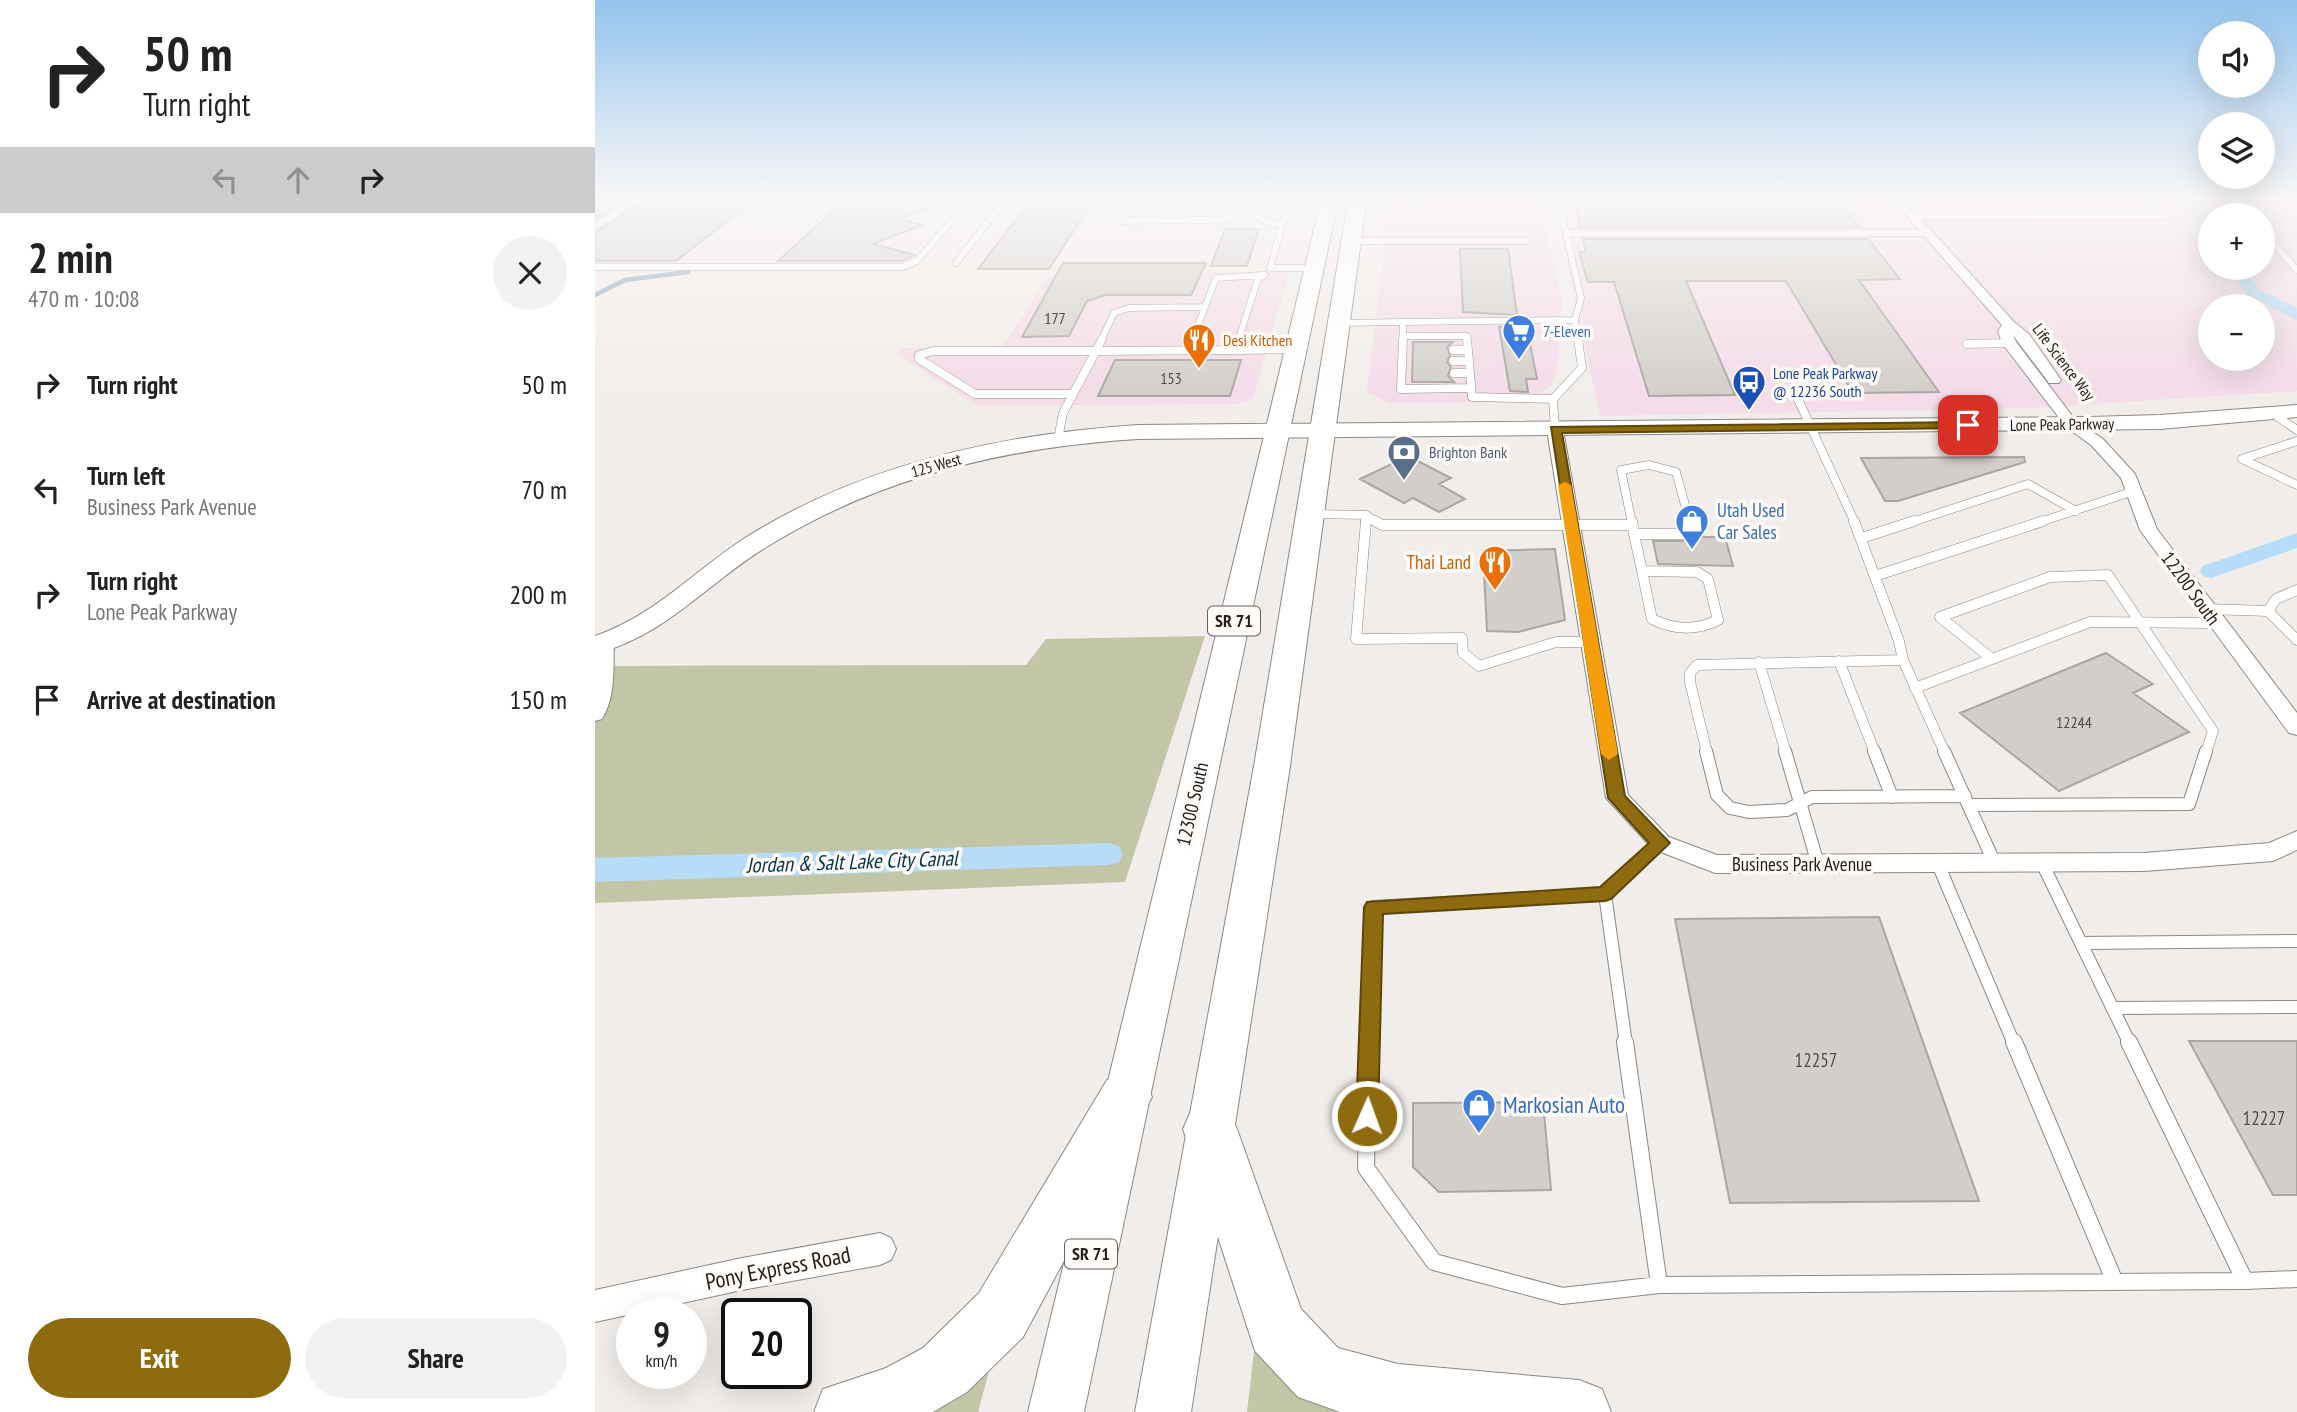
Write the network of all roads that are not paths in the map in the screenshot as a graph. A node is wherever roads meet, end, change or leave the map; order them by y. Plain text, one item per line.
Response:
1 (915, 262) edge
2 (1272, 262) edge
3 (1316, 262) edge
4 (1349, 262) edge
5 (1573, 262) edge
6 (1953, 262) edge
7 (595, 267) edge
8 (1314, 271) junction
9 (1263, 275) junction
10 (1205, 307) junction
11 (1574, 320) junction
12 (1403, 322) junction
13 (1339, 323) junction
14 (2009, 325) junction
15 (1403, 336) junction
16 (1966, 344) dead end
17 (2009, 344) junction
18 (1297, 349) junction
19 (1188, 350) junction
20 (1235, 350) junction
21 (1412, 350) dead end
22 (1453, 350) dead end
23 (1468, 350) junction
24 (1096, 351) junction
25 (1402, 351) junction
26 (1453, 361) dead end
27 (1469, 361) junction
28 (1402, 362) junction
29 (1412, 362) dead end
30 (1402, 373) junction
31 (1412, 373) dead end
32 (1454, 373) dead end
33 (1470, 373) junction
34 (1471, 388) junction
35 (1073, 394) junction
36 (1797, 397) dead end
37 (1553, 399) junction
38 (2297, 411) edge
39 (2272, 413) junction
40 (1811, 427) junction
41 (1556, 430) junction
42 (2086, 430) junction
43 (2297, 430) edge
44 (1279, 432) junction
45 (1323, 432) junction
46 (1058, 439) junction
47 (2297, 442) edge
48 (2297, 485) edge
49 (2134, 491) junction
50 (2076, 511) junction
51 (1310, 514) junction
52 (1366, 515) junction
53 (1571, 525) junction
54 (1633, 530) junction
55 (1862, 538) junction
56 (1642, 571) junction
57 (1875, 576) junction
58 (2297, 590) edge
59 (2268, 611) junction
60 (2212, 616) junction
61 (2139, 623) junction
62 (2297, 640) edge
63 (1591, 642) junction
64 (599, 644) edge
65 (1992, 659) junction
66 (1903, 660) junction
67 (1839, 661) junction
68 (1759, 662) junction
69 (1915, 688) junction
70 (595, 714) edge
71 (2297, 728) edge
72 (1892, 797) junction
73 (1967, 801) junction
74 (1798, 802) junction
75 (2297, 840) edge
76 (1661, 843) junction
77 (2042, 863) junction
78 (1818, 864) junction
79 (1938, 864) junction
80 (1996, 864) junction
81 (1605, 894) junction
82 (2297, 941) edge
83 (2081, 943) junction
84 (2297, 1007) edge
85 (2112, 1008) junction
86 (1126, 1097) junction
87 (1210, 1129) junction
88 (880, 1249) dead end
89 (2297, 1279) edge
90 (2245, 1281) junction
91 (2115, 1282) junction
92 (1659, 1285) junction
93 (595, 1306) edge
94 (846, 1412) edge
95 (1056, 1412) edge
96 (1163, 1412) edge
97 (1579, 1412) edge

1 - 7 lane
2 - 8 lane
3 - 8 main road, 12300 South / SR 71
4 - 13 main road
5 - 11 lane
6 - 14 street, Life Science Way
8 - 9 lane
8 - 18 main road, 12300 South / SR 71
9 - 10 lane
9 - 20 lane
10 - 19 lane
10 - 24 lane
11 - 12 lane
11 - 37 lane
12 - 13 lane
12 - 15 lane
13 - 45 main road
14 - 17 street, Life Science Way
14 - 42 street, Life Science Way
15 - 23 lane
15 - 25 lane
16 - 17 lane
17 - 42 street, Life Science Way
18 - 20 lane
18 - 44 main road, 12300 South / SR 71
19 - 20 lane
19 - 24 lane
21 - 25 lane
22 - 23 lane
23 - 27 lane
24 - 35 lane
24 - 35 lane
25 - 28 lane
26 - 27 lane
27 - 33 lane
28 - 29 lane
28 - 30 lane
30 - 31 lane
30 - 34 lane
32 - 33 lane
33 - 34 lane
34 - 37 lane
35 - 46 lane
36 - 40 lane
37 - 41 lane
38 - 39 main road, Lone Peak Parkway
39 - 42 main road, Lone Peak Parkway
39 - 43 lane
40 - 41 main road, Lone Peak Parkway
40 - 42 main road, Lone Peak Parkway
40 - 55 lane
41 - 45 main road, Lone Peak Parkway
41 - 53 street, Business Park Avenue
42 - 49 street, 12200 South
44 - 45 main road, 125 West
44 - 46 main road, 125 West
44 - 86 main road, 12300 South / SR 71
45 - 51 main road
46 - 64 main road, 125 West
47 - 48 lane
49 - 50 lane
49 - 60 street, 12200 South
50 - 55 lane
50 - 57 lane
51 - 52 lane
51 - 87 main road
52 - 53 lane
52 - 63 lane
53 - 54 lane
53 - 63 street, Business Park Avenue
54 - 54 lane
54 - 56 lane
55 - 57 lane
56 - 56 lane
57 - 66 lane
58 - 59 lane
59 - 60 lane
59 - 62 lane
60 - 61 lane
60 - 71 street, 12200 South
61 - 65 lane
61 - 65 lane
61 - 73 lane
63 - 76 street, Business Park Avenue
64 - 70 street
65 - 69 lane
66 - 67 lane
66 - 69 lane
67 - 68 lane
67 - 72 lane
68 - 74 lane
68 - 74 lane
69 - 73 lane
72 - 73 lane
72 - 74 lane
73 - 80 lane
74 - 78 lane
75 - 77 street, Business Park Avenue
76 - 78 street, Business Park Avenue
76 - 81 lane
77 - 80 street, Business Park Avenue
77 - 83 lane
78 - 79 street, Business Park Avenue
79 - 80 street, Business Park Avenue
79 - 91 lane
81 - 92 lane
81 - 92 lane
82 - 83 lane
83 - 85 lane
84 - 85 lane
85 - 90 lane
86 - 94 highway
86 - 95 main road, 12300 South / SR 71
87 - 96 main road
87 - 97 highway
88 - 93 street, Pony Express Road
89 - 90 lane
90 - 91 lane
91 - 92 lane

